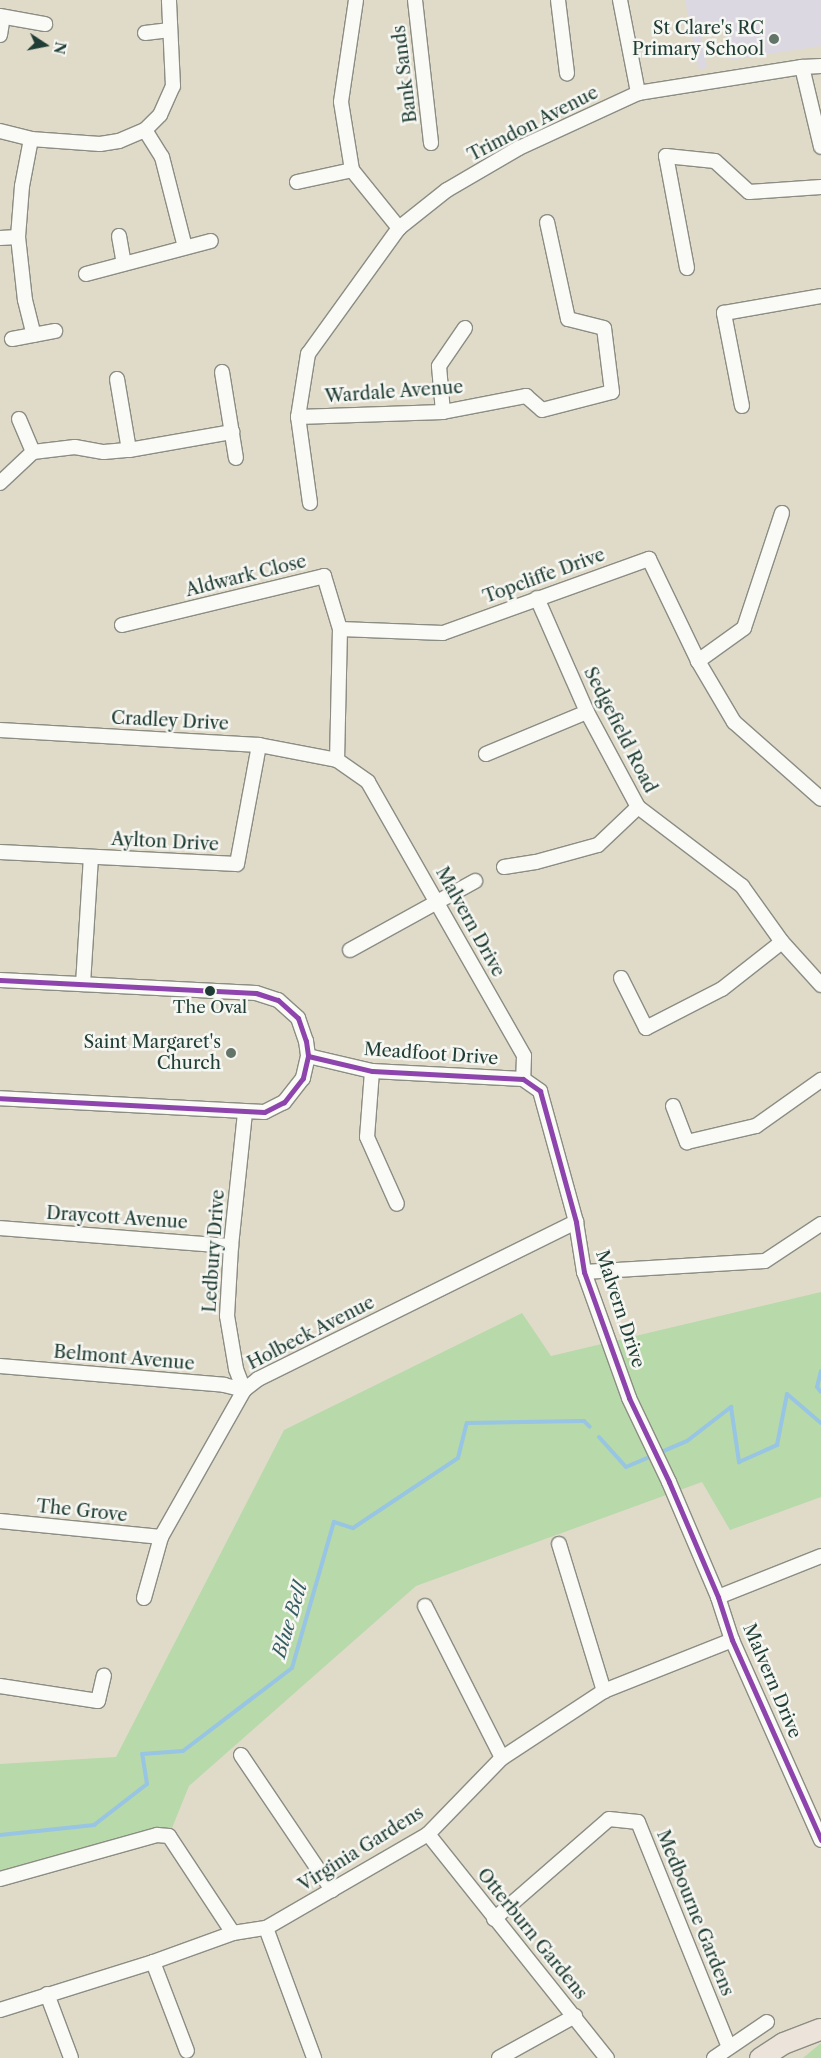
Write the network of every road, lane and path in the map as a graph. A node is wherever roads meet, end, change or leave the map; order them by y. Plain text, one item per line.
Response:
1 (168, 0) edge
2 (356, 0) edge
3 (415, 0) edge
4 (558, 0) edge
5 (620, 0) edge
6 (2, 17) edge
7 (45, 24) dead end
8 (170, 30) junction
9 (146, 33) dead end
10 (0, 35) edge
11 (821, 66) edge
12 (802, 67) junction
13 (567, 73) dead end
14 (638, 93) junction
15 (145, 130) junction
16 (0, 132) edge
17 (30, 139) junction
18 (432, 143) dead end
19 (821, 147) edge
20 (352, 170) junction
21 (296, 182) dead end
22 (821, 187) edge
23 (546, 222) dead end
24 (399, 228) junction
25 (118, 236) dead end
26 (18, 237) junction
27 (0, 238) edge
28 (211, 242) dead end
29 (186, 247) junction
30 (124, 264) junction
31 (687, 268) dead end
32 (86, 274) dead end
33 (821, 296) edge
34 (465, 328) dead end
35 (55, 331) dead end
36 (34, 335) junction
37 (12, 339) dead end
38 (222, 372) dead end
39 (117, 379) dead end
40 (742, 406) dead end
41 (443, 412) junction
42 (298, 417) junction
43 (18, 419) dead end
44 (232, 432) junction
45 (129, 450) junction
46 (33, 452) junction
47 (236, 458) dead end
48 (0, 483) edge
49 (310, 503) dead end
50 (782, 513) dead end
51 (537, 598) junction
52 (122, 625) dead end
53 (340, 629) junction
54 (698, 661) junction
55 (587, 712) junction
56 (0, 730) edge
57 (259, 745) junction
58 (486, 754) dead end
59 (337, 760) junction
60 (821, 799) edge
61 (638, 807) junction
62 (0, 852) edge
63 (91, 857) junction
64 (504, 866) dead end
65 (475, 881) dead end
66 (438, 901) junction
67 (782, 942) junction
68 (350, 950) dead end
69 (621, 978) dead end
70 (0, 980) edge
71 (83, 984) junction
72 (821, 985) edge
73 (308, 1056) junction
74 (372, 1071) junction
75 (523, 1079) junction
76 (821, 1080) edge
77 (0, 1098) edge
78 (673, 1106) dead end
79 (245, 1112) junction
80 (396, 1204) dead end
81 (576, 1222) junction
82 (821, 1224) edge
83 (0, 1228) edge
84 (231, 1246) junction
85 (584, 1272) junction
86 (0, 1366) edge
87 (244, 1390) junction
88 (0, 1521) edge
89 (161, 1537) junction
90 (559, 1544) dead end
91 (821, 1556) edge
92 (718, 1597) junction
93 (144, 1598) dead end
94 (425, 1606) dead end
95 (732, 1640) junction
96 (104, 1676) dead end
97 (0, 1686) edge
98 (604, 1691) junction
99 (241, 1755) dead end
100 (502, 1758) junction
101 (428, 1834) junction
102 (821, 1840) edge
103 (0, 1879) edge
104 (332, 1890) junction
105 (494, 1919) junction
106 (266, 1928) junction
107 (233, 1933) junction
108 (153, 1962) junction
109 (47, 1994) junction
110 (0, 2010) edge
111 (574, 2016) junction
112 (767, 2022) dead end
113 (820, 2028) edge
114 (730, 2047) junction
115 (186, 2052) dead end
116 (71, 2058) edge
117 (314, 2058) edge
118 (499, 2058) edge
119 (607, 2058) edge
120 (714, 2058) edge
121 (760, 2058) edge
122 (788, 2058) edge

1 - 8 street
2 - 20 street
3 - 18 street, Bank Sands
4 - 13 street
5 - 14 street
6 - 7 street
6 - 10 street
8 - 9 street
8 - 15 street
11 - 12 street, Trimdon Avenue
12 - 14 street, Trimdon Avenue
12 - 19 street
14 - 24 street, Trimdon Avenue
15 - 17 street
15 - 29 street
16 - 17 street
17 - 26 street
20 - 21 street
20 - 24 street
22 - 31 street
23 - 41 street, Wardale Avenue
24 - 42 street, Trimdon Avenue
25 - 30 street
26 - 27 street
26 - 36 street
28 - 29 street
29 - 30 street
30 - 32 street
33 - 40 street
34 - 41 street
35 - 36 street
36 - 37 street
38 - 44 street
39 - 45 street
41 - 42 street, Wardale Avenue
42 - 49 street, Trimdon Avenue
43 - 46 street
44 - 45 street
44 - 47 street
45 - 46 street
46 - 48 street
50 - 54 street
51 - 53 street, Topcliffe Drive
51 - 54 street, Topcliffe Drive
51 - 55 street, Sedgefield Road
52 - 53 street, Aldwark Close
53 - 59 street
54 - 60 street
55 - 58 street
55 - 61 street, Sedgefield Road
56 - 57 street, Cradley Drive
57 - 59 street, Cradley Drive
57 - 63 street, Aylton Drive
59 - 66 street, Malvern Drive
61 - 64 street
61 - 67 street, Sedgefield Road
62 - 63 street, Aylton Drive
63 - 71 street
65 - 66 street
66 - 68 street
66 - 75 street, Malvern Drive
67 - 69 street
67 - 72 street, Sedgefield Road
70 - 71 street
71 - 73 street
73 - 74 street, Meadfoot Drive
73 - 79 street
74 - 75 street, Meadfoot Drive
74 - 80 street
75 - 81 street, Malvern Drive
76 - 78 street
77 - 79 street
79 - 84 street, Ledbury Drive
81 - 85 street, Malvern Drive
81 - 87 street, Holbeck Avenue
82 - 85 street
83 - 84 street, Draycott Avenue
84 - 87 street, Ledbury Drive
85 - 92 street, Malvern Drive
86 - 87 street, Belmont Avenue
87 - 89 street, Holbeck Avenue
88 - 89 street, The Grove
89 - 93 street, Holbeck Avenue
90 - 98 street
91 - 92 street
92 - 95 street, Malvern Drive
94 - 100 street
95 - 98 street, Virginia Gardens
95 - 102 street, Malvern Drive
96 - 97 street
98 - 100 street, Virginia Gardens
99 - 104 street
100 - 101 street, Virginia Gardens
101 - 104 street, Virginia Gardens
101 - 105 street, Otterburn Gardens
103 - 107 street
104 - 106 street, Virginia Gardens
105 - 111 street, Otterburn Gardens
105 - 114 street, Medbourne Gardens
106 - 107 street, Virginia Gardens
106 - 117 street
107 - 108 street, Virginia Gardens
108 - 109 street, Virginia Gardens
108 - 115 street
109 - 110 street, Virginia Gardens
109 - 116 street
111 - 118 street
111 - 119 street, Otterburn Gardens
112 - 114 street
113 - 121 main road
113 - 122 main road
114 - 120 street

